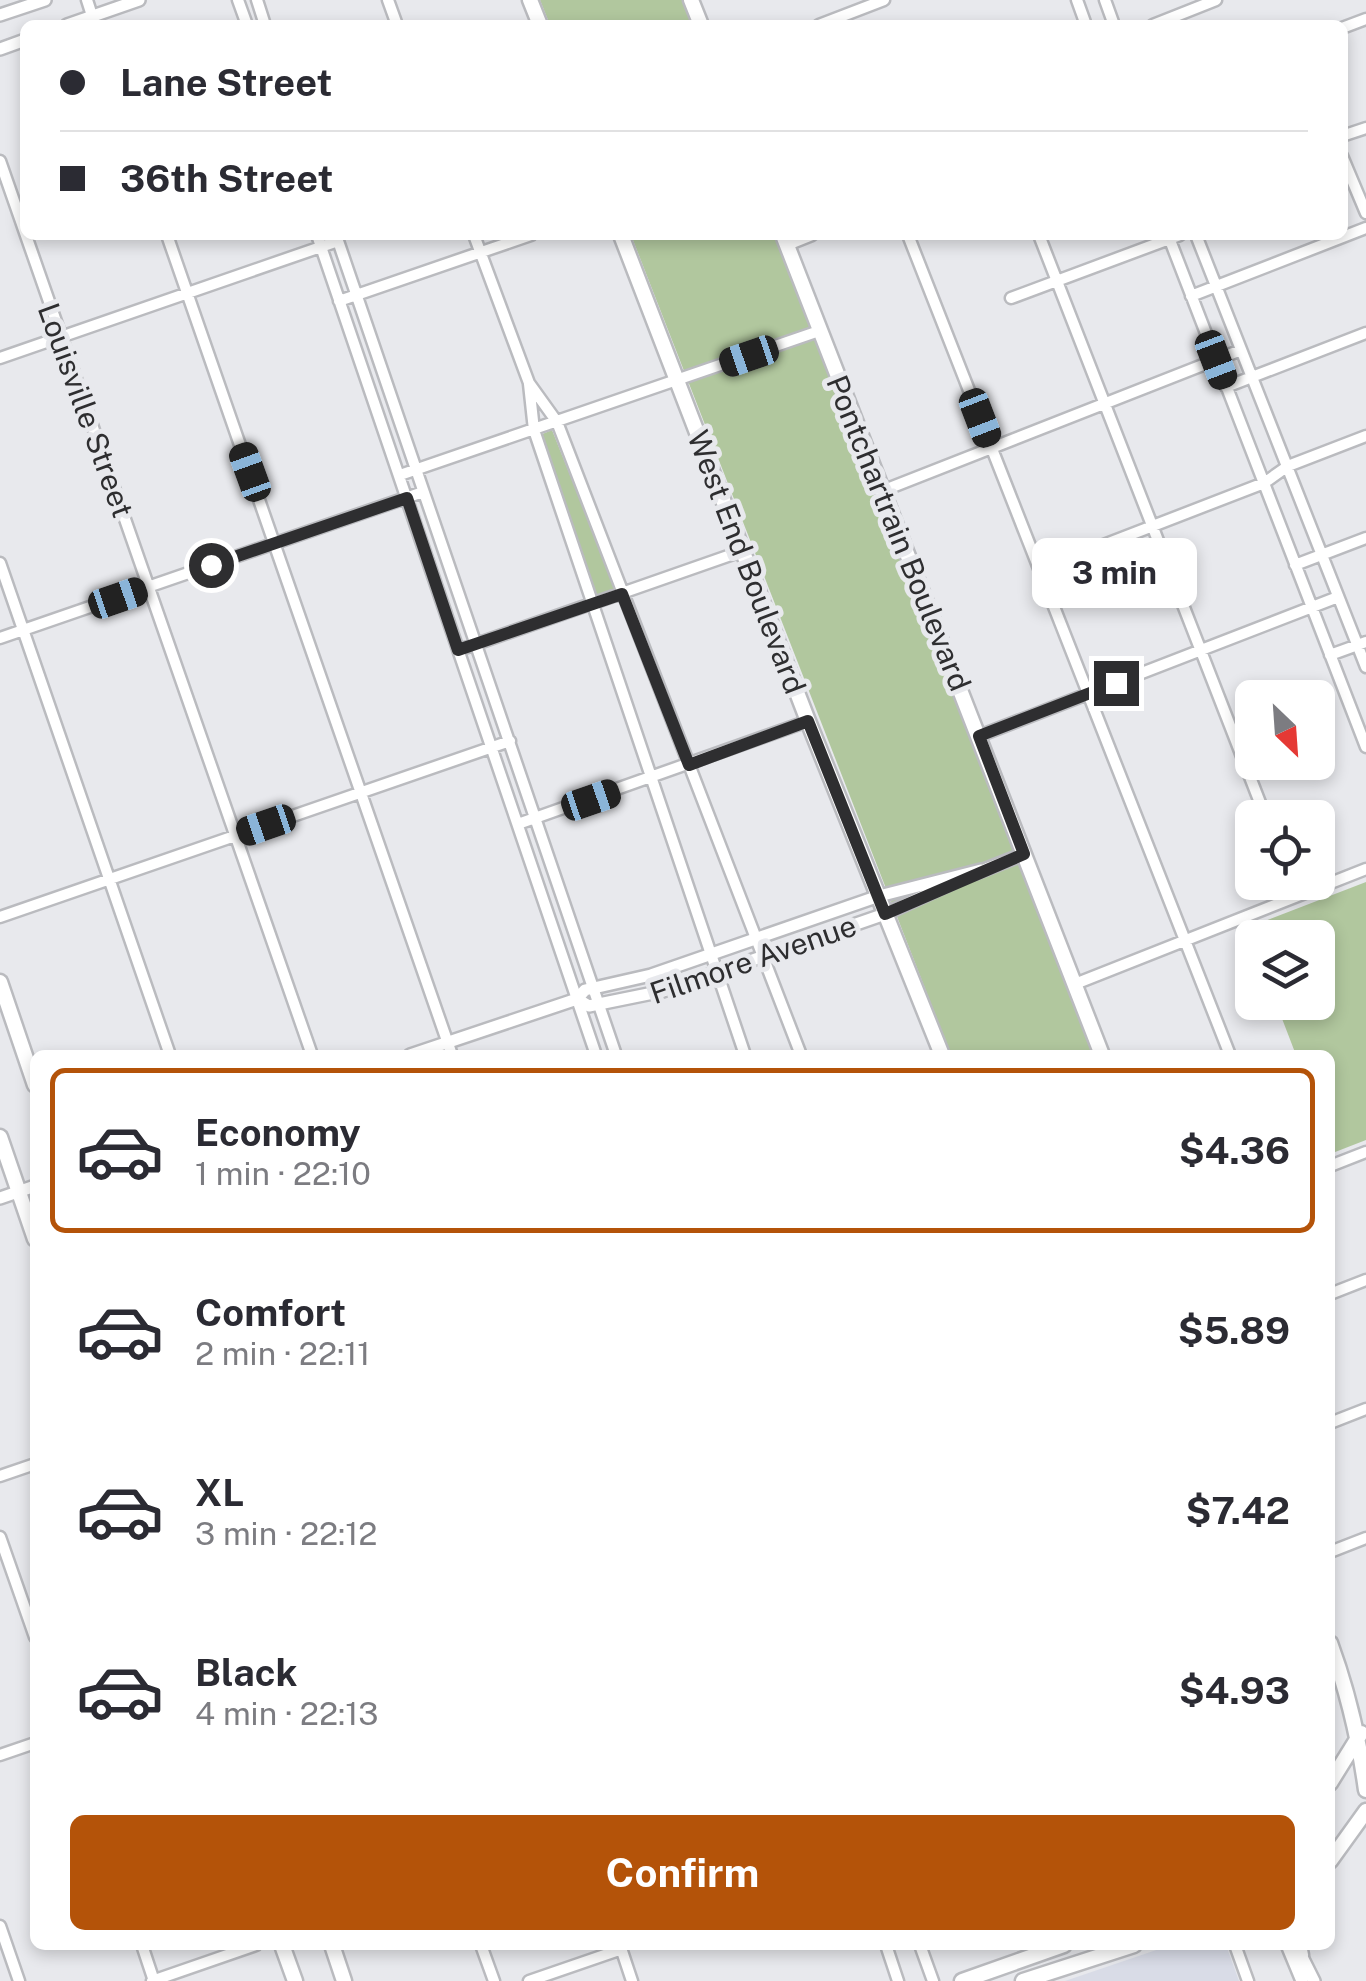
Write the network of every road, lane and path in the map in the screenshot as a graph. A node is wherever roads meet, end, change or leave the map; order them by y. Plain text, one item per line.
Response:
1 (44, 0) edge
2 (139, 0) edge
3 (884, 0) edge
4 (1216, 0) edge
5 (0, 16) edge
6 (96, 20) edge
7 (832, 20) edge
8 (1165, 20) edge
9 (0, 161) edge
10 (1348, 170) edge
11 (1366, 213) edge
12 (20, 220) edge
13 (27, 240) edge
14 (169, 240) edge
15 (319, 240) edge
16 (338, 240) edge
17 (476, 240) edge
18 (517, 240) edge
19 (623, 240) edge
20 (785, 240) edge
21 (910, 240) edge
22 (1041, 240) edge
23 (1162, 240) edge
24 (1173, 240) edge
25 (1198, 240) edge
26 (1335, 240) edge
27 (481, 253) junction
28 (1057, 282) junction
29 (1216, 287) junction
30 (187, 293) junction
31 (356, 295) junction
32 (1191, 296) junction
33 (1012, 298) dead end
34 (340, 301) junction
35 (820, 331) junction
36 (1366, 333) edge
37 (59, 336) junction
38 (1241, 350) junction
39 (0, 358) edge
40 (1216, 360) junction
41 (1252, 377) junction
42 (677, 381) junction
43 (529, 382) junction
44 (1226, 386) junction
45 (1105, 405) junction
46 (556, 422) junction
47 (534, 430) junction
48 (1366, 436) edge
49 (992, 449) junction
50 (1288, 466) junction
51 (416, 470) junction
52 (400, 476) junction
53 (1264, 483) junction
54 (882, 491) junction
55 (423, 492) junction
56 (407, 498) junction
57 (1154, 527) junction
58 (1366, 538) edge
59 (275, 543) junction
60 (1101, 546) dead end
61 (745, 550) junction
62 (1322, 555) junction
63 (0, 563) edge
64 (1295, 564) junction
65 (149, 587) junction
66 (622, 594) junction
67 (1338, 597) junction
68 (591, 605) junction
69 (1312, 606) junction
70 (24, 630) junction
71 (0, 638) edge
72 (477, 644) junction
73 (1362, 644) edge
74 (1201, 649) junction
75 (458, 650) junction
76 (1330, 655) junction
77 (1366, 667) edge
78 (1087, 695) junction
79 (808, 721) junction
80 (1363, 728) edge
81 (979, 736) junction
82 (510, 741) junction
83 (492, 747) junction
84 (1366, 747) edge
85 (689, 765) junction
86 (650, 779) junction
87 (360, 793) junction
88 (1259, 800) edge
89 (535, 819) junction
90 (518, 824) junction
91 (234, 836) junction
92 (1024, 854) junction
93 (1366, 869) edge
94 (980, 870) junction
95 (110, 879) junction
96 (1335, 881) edge
97 (878, 896) junction
98 (1286, 900) edge
99 (885, 914) junction
100 (0, 917) edge
101 (756, 938) junction
102 (1186, 941) junction
103 (710, 956) junction
104 (763, 957) junction
105 (717, 973) junction
106 (0, 982) edge
107 (1074, 984) junction
108 (593, 988) junction
109 (577, 999) junction
110 (599, 1005) junction
111 (447, 1042) junction
112 (168, 1050) edge
113 (310, 1050) edge
114 (424, 1050) edge
115 (450, 1050) edge
116 (594, 1050) edge
117 (614, 1050) edge
118 (743, 1050) edge
119 (800, 1050) edge
120 (940, 1050) edge
121 (1100, 1050) edge
122 (1228, 1050) edge
123 (30, 1070) edge
124 (0, 1138) edge
125 (1366, 1152) edge
126 (1335, 1164) edge
127 (30, 1188) edge
128 (18, 1192) junction
129 (0, 1198) edge
130 (30, 1224) edge
131 (1366, 1280) edge
132 (1335, 1292) edge
133 (1366, 1409) edge
134 (1335, 1421) edge
135 (30, 1466) edge
136 (0, 1476) edge
137 (0, 1537) edge
138 (1366, 1538) edge
139 (1335, 1550) edge
140 (30, 1623) edge
141 (1335, 1656) edge
142 (1347, 1688) junction
143 (1362, 1696) dead end
144 (1362, 1733) edge
145 (30, 1745) edge
146 (0, 1755) edge
147 (1335, 1776) edge
148 (1366, 1790) edge
149 (1366, 1811) edge
150 (1366, 1834) edge
151 (1335, 1854) edge
152 (1335, 1856) edge
153 (0, 1926) edge
154 (144, 1950) edge
155 (242, 1950) edge
156 (284, 1950) edge
157 (334, 1950) edge
158 (483, 1950) edge
159 (613, 1950) edge
160 (622, 1950) edge
161 (888, 1950) edge
162 (922, 1950) edge
163 (1046, 1950) edge
164 (1053, 1950) edge
165 (1118, 1950) edge
166 (1236, 1950) edge
167 (1288, 1950) edge
168 (1300, 1950) edge
169 (1049, 1972) junction
170 (19, 1981) edge
171 (154, 1981) edge
172 (295, 1981) edge
173 (344, 1981) edge
174 (494, 1981) edge
175 (529, 1981) edge
176 (632, 1981) edge
177 (898, 1981) edge
178 (933, 1981) edge
179 (962, 1981) edge
180 (1022, 1981) edge
181 (1248, 1981) edge
182 (1302, 1981) edge
183 (1314, 1981) edge

1 - 5 street
2 - 6 street
3 - 7 street
4 - 8 street
9 - 12 street, Louisville Street
10 - 11 street
13 - 37 street, Louisville Street
14 - 30 street
15 - 30 street
15 - 34 street
16 - 31 street
17 - 27 street
18 - 27 street
19 - 42 main road, West End Boulevard
20 - 35 main road, Pontchartrain Boulevard
21 - 49 street
22 - 28 street
23 - 28 street
24 - 32 street
25 - 29 street
26 - 29 street
27 - 31 street
27 - 43 street
28 - 33 street
28 - 45 street
29 - 32 street
29 - 38 street
30 - 37 street
30 - 59 street
31 - 34 street
31 - 51 street
32 - 40 street
34 - 52 street
35 - 42 street
35 - 54 main road, Pontchartrain Boulevard
36 - 41 street
37 - 39 street
37 - 65 street, Louisville Street
38 - 40 street
38 - 41 street
40 - 44 street
40 - 45 street
41 - 44 street
41 - 50 street
42 - 46 street
42 - 61 main road, West End Boulevard
43 - 46 street
43 - 47 street
44 - 53 street
45 - 49 street
45 - 57 street
46 - 47 street
46 - 66 street
47 - 51 street
47 - 68 street
48 - 50 street
49 - 54 street
49 - 78 street
50 - 53 street
50 - 62 street
51 - 52 street
51 - 55 street
52 - 56 street
53 - 57 street
53 - 64 street
54 - 81 main road, Pontchartrain Boulevard
55 - 56 street
55 - 72 street
56 - 59 street
56 - 75 street
57 - 60 street
57 - 74 street
58 - 62 street
59 - 65 street
59 - 87 street
61 - 66 street
61 - 79 main road, West End Boulevard
62 - 64 street
62 - 67 street
63 - 70 street
64 - 69 street
65 - 70 street
65 - 91 street, Louisville Street
66 - 68 street
66 - 85 street
67 - 69 street
67 - 73 street
68 - 72 street
68 - 86 street
69 - 74 street
69 - 76 street
70 - 71 street
70 - 95 street
72 - 75 street
72 - 82 street
73 - 76 street
73 - 77 street
74 - 78 street
74 - 88 street
75 - 83 street
76 - 80 street
78 - 81 street
78 - 102 street
79 - 85 street
79 - 97 main road, West End Boulevard
80 - 84 street
81 - 92 main road, Pontchartrain Boulevard
82 - 83 street
82 - 89 street
83 - 87 street
83 - 90 street
85 - 86 street
85 - 101 street
86 - 89 street
86 - 103 street
87 - 91 street
87 - 111 street
89 - 90 street
89 - 108 street
90 - 109 street
91 - 95 street
91 - 113 street, Louisville Street
92 - 94 street, Filmore Avenue
92 - 107 main road, Pontchartrain Boulevard
93 - 96 street
94 - 97 street, Filmore Avenue
94 - 99 street, Filmore Avenue
95 - 100 street
95 - 112 street
97 - 99 main road, West End Boulevard
97 - 101 street, Filmore Avenue
98 - 102 street
99 - 104 street, Filmore Avenue
99 - 120 main road, West End Boulevard
101 - 103 street, Filmore Avenue
101 - 104 street
102 - 107 street
102 - 122 street
103 - 105 street
103 - 108 street, Filmore Avenue
104 - 105 street, Filmore Avenue
104 - 119 street
105 - 110 street, Filmore Avenue
105 - 118 street
106 - 123 main road
107 - 121 main road, Pontchartrain Boulevard
108 - 109 street, Filmore Avenue
108 - 110 street
109 - 110 street, Filmore Avenue
109 - 111 street, Filmore Avenue
109 - 116 street
110 - 117 street
111 - 114 street, Filmore Avenue
111 - 115 street
124 - 128 main road
125 - 126 street
127 - 128 street
128 - 129 street
128 - 130 main road
131 - 132 street
133 - 134 street
135 - 136 street
137 - 140 street
138 - 139 street
141 - 142 main road
142 - 143 main road
142 - 144 main road
144 - 147 main road
144 - 148 main road
145 - 146 street
149 - 151 main road
150 - 152 main road
153 - 170 street
154 - 171 street
155 - 171 street
156 - 172 main road
157 - 173 main road
158 - 174 street
159 - 175 street
160 - 176 street
161 - 177 street
162 - 178 street
163 - 179 main road
164 - 169 street
165 - 169 main road
166 - 181 street
167 - 182 street
168 - 183 street
169 - 180 main road

